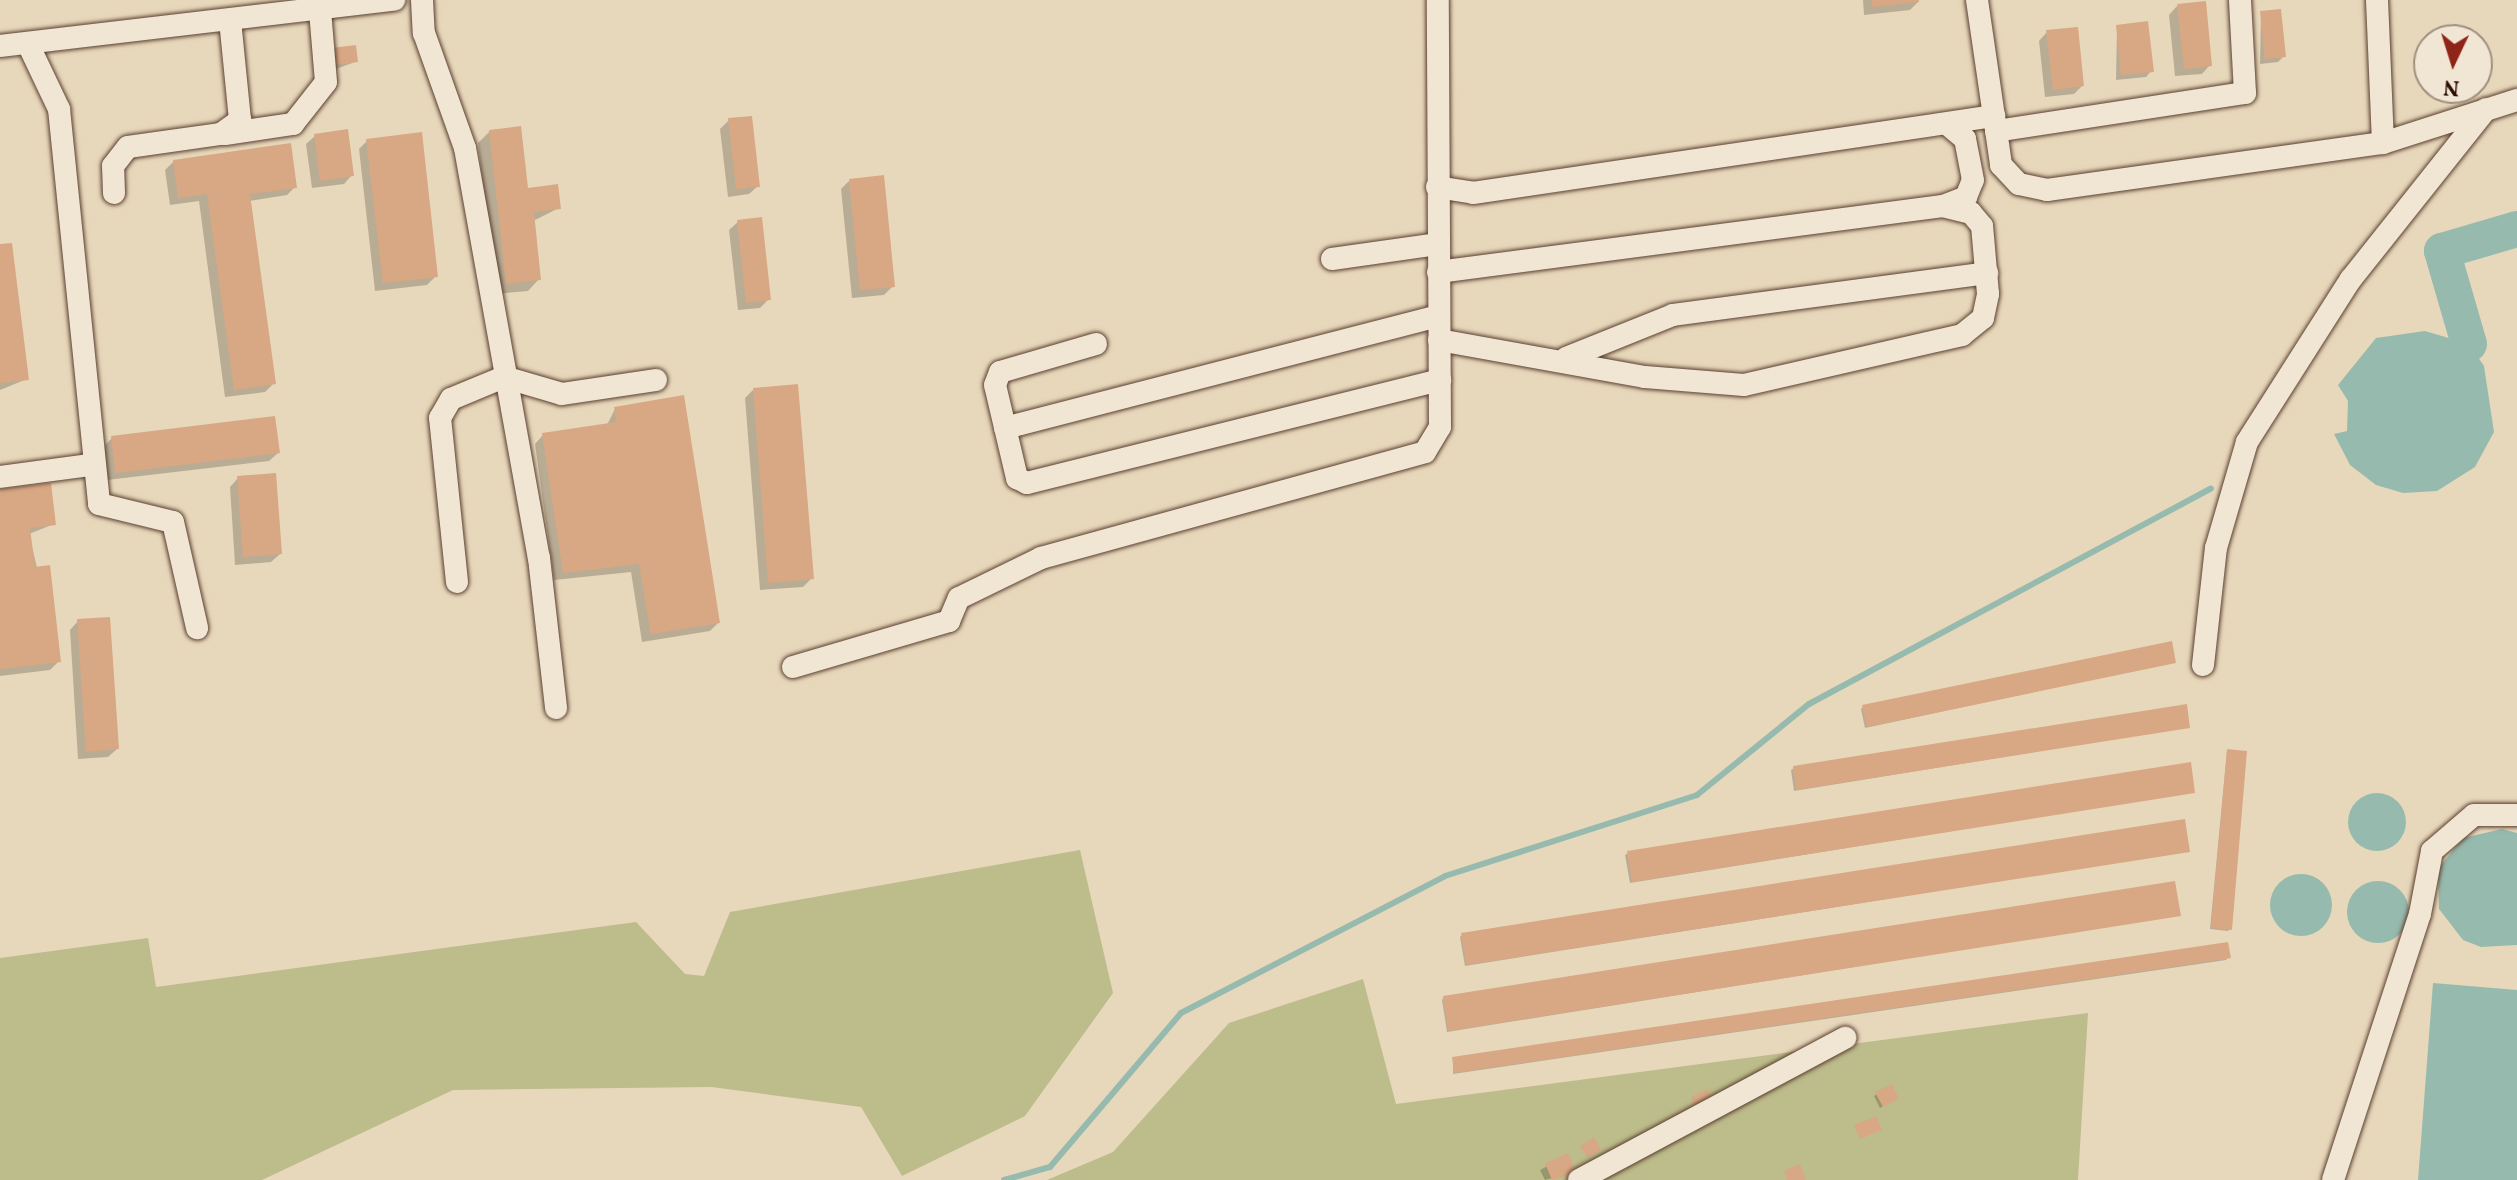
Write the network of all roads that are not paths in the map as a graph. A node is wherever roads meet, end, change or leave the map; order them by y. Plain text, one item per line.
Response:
1 (394, 0) edge
2 (422, 0) edge
3 (1438, 0) edge
4 (1977, 0) edge
5 (2240, 0) edge
6 (2377, 0) edge
7 (329, 6) edge
8 (243, 13) edge
9 (28, 44) junction
10 (0, 46) edge
11 (2517, 100) edge
12 (2486, 109) junction
13 (1947, 124) junction
14 (1995, 124) junction
15 (221, 134) junction
16 (2383, 143) junction
17 (1437, 187) junction
18 (114, 193) dead end
19 (1943, 206) junction
20 (1437, 244) junction
21 (1332, 259) dead end
22 (1438, 272) junction
23 (1987, 273) junction
24 (1438, 316) junction
25 (1439, 340) junction
26 (1096, 344) dead end
27 (1566, 358) junction
28 (504, 377) junction
29 (656, 380) dead end
30 (1440, 380) junction
31 (1005, 428) junction
32 (90, 465) junction
33 (0, 477) edge
34 (457, 582) dead end
35 (197, 628) dead end
36 (2203, 665) dead end
37 (793, 667) dead end
38 (556, 708) dead end
39 (2517, 815) edge
40 (1845, 1038) dead end
41 (1579, 1180) edge
42 (2333, 1180) edge

1 - 7 street
2 - 28 street
3 - 17 street
4 - 14 street
5 - 14 street
6 - 16 street
7 - 8 street
7 - 15 street
8 - 9 street
8 - 15 street
9 - 10 street
9 - 32 street
11 - 12 street
12 - 16 street
12 - 36 street
13 - 14 street
13 - 17 street
13 - 19 street
14 - 16 street
15 - 18 street
17 - 20 street
19 - 22 street
19 - 23 street
20 - 21 street
20 - 22 street
22 - 24 street
23 - 27 street
23 - 27 street
24 - 25 street
24 - 31 street
25 - 27 street
25 - 30 street
26 - 31 street
28 - 29 street
28 - 34 street
28 - 38 street
30 - 31 street
30 - 37 street
32 - 33 street
32 - 35 street
39 - 42 street
40 - 41 street

